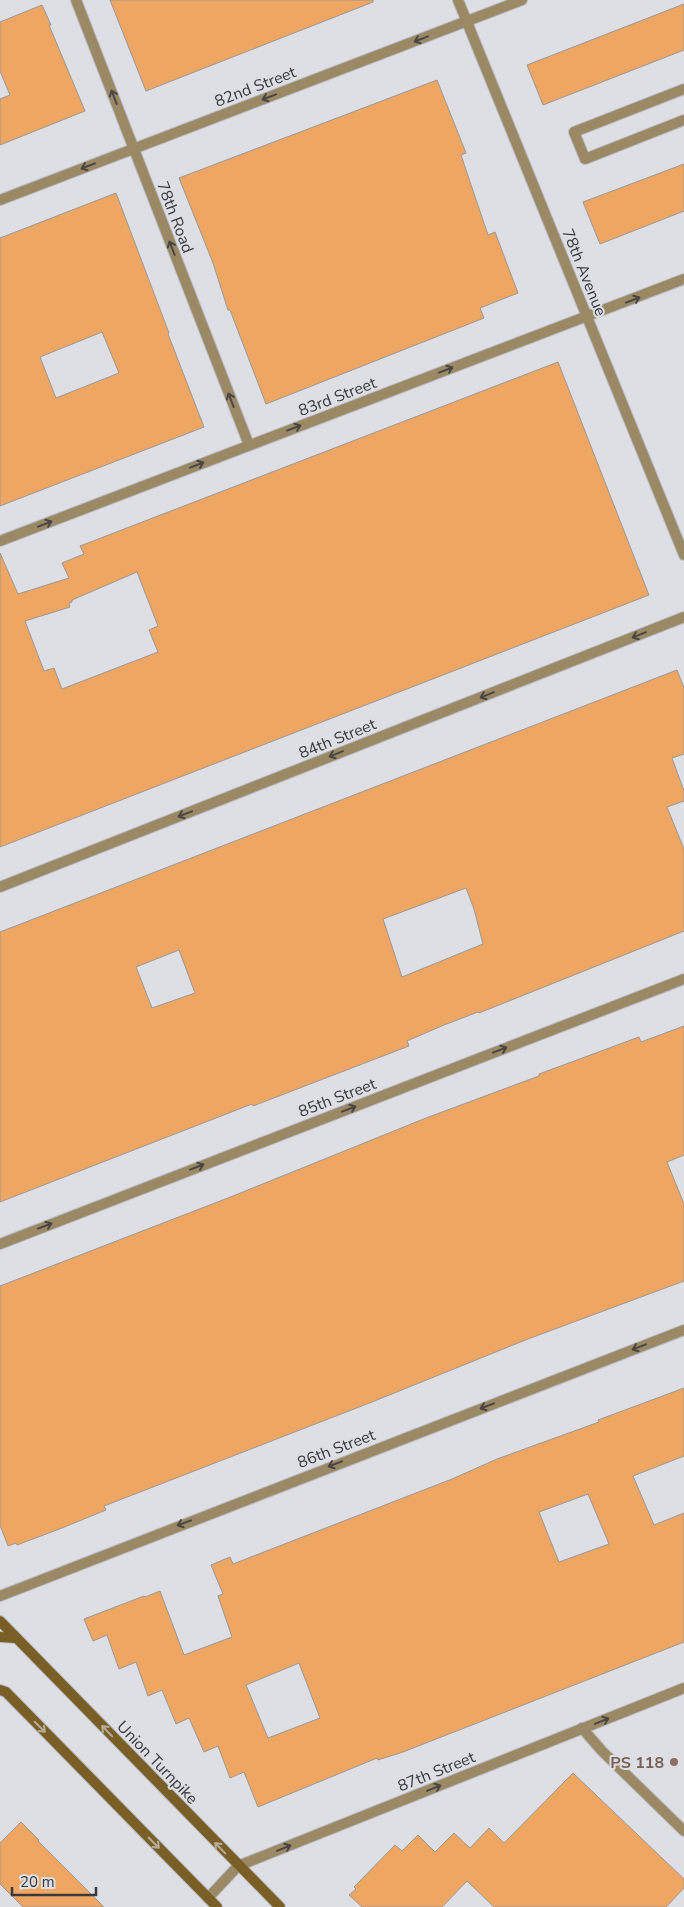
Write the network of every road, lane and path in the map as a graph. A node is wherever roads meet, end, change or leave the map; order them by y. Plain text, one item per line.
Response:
1 (76, 0) edge
2 (458, 0) edge
3 (522, 0) edge
4 (466, 22) junction
5 (684, 89) edge
6 (684, 120) edge
7 (134, 148) junction
8 (0, 200) edge
9 (684, 279) edge
10 (587, 317) junction
11 (249, 445) junction
12 (0, 541) edge
13 (684, 555) edge
14 (684, 617) edge
15 (0, 887) edge
16 (684, 979) edge
17 (0, 1244) edge
18 (684, 1330) edge
19 (0, 1596) edge
20 (0, 1621) edge
21 (0, 1637) edge
22 (16, 1638) junction
23 (684, 1688) edge
24 (0, 1690) edge
25 (582, 1728) junction
26 (684, 1831) edge
27 (238, 1866) junction
28 (208, 1898) junction
29 (218, 1907) edge
30 (280, 1907) edge

7 -> 1 street, 78th Road
2 - 4 street, 78th Avenue
3 - 4 street, 82nd Street
4 -> 7 street, 82nd Street
4 - 10 street, 78th Avenue
5 - 6 street
7 -> 8 street, 82nd Street
11 -> 7 street, 78th Road
10 -> 9 street, 83rd Street
11 -> 10 street, 83rd Street
10 - 13 street, 78th Avenue
12 -> 11 street, 83rd Street
14 -> 15 street, 84th Street
17 -> 16 street, 85th Street
18 -> 19 street, 86th Street
20 - 22 main road, Union Turnpike
21 - 22 main road
27 -> 22 main road, Union Turnpike
25 -> 23 street, 87th Street
24 -> 28 main road
25 - 26 street
27 -> 25 street, 87th Street
27 - 28 street, 87th Street
27 - 30 main road, Union Turnpike
28 - 29 main road

